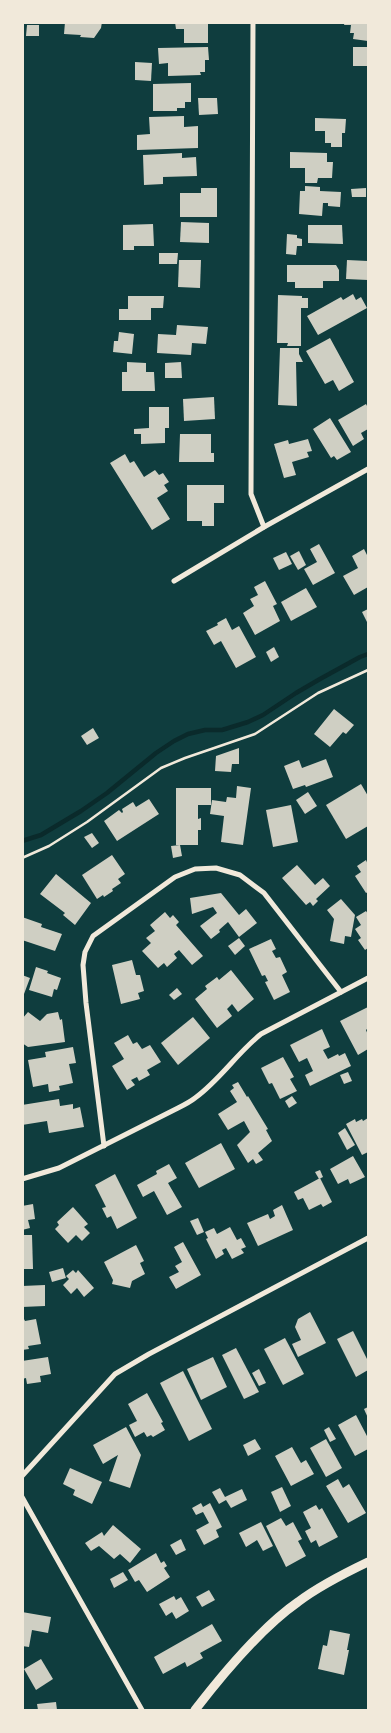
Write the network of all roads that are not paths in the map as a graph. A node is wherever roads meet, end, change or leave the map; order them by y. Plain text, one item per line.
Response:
1 (253, 22) edge
2 (368, 469) edge
3 (264, 527) junction
4 (174, 581) dead end
5 (368, 978) edge
6 (341, 992) junction
7 (104, 1146) junction
8 (22, 1179) edge
9 (368, 1238) edge
10 (22, 1476) edge
11 (22, 1497) edge
12 (368, 1562) edge
13 (142, 1710) edge
14 (195, 1710) edge

1 - 3 street
2 - 3 street
3 - 4 street
5 - 6 street
6 - 7 street
6 - 7 street
7 - 8 street
9 - 10 street
11 - 13 street
12 - 14 main road

